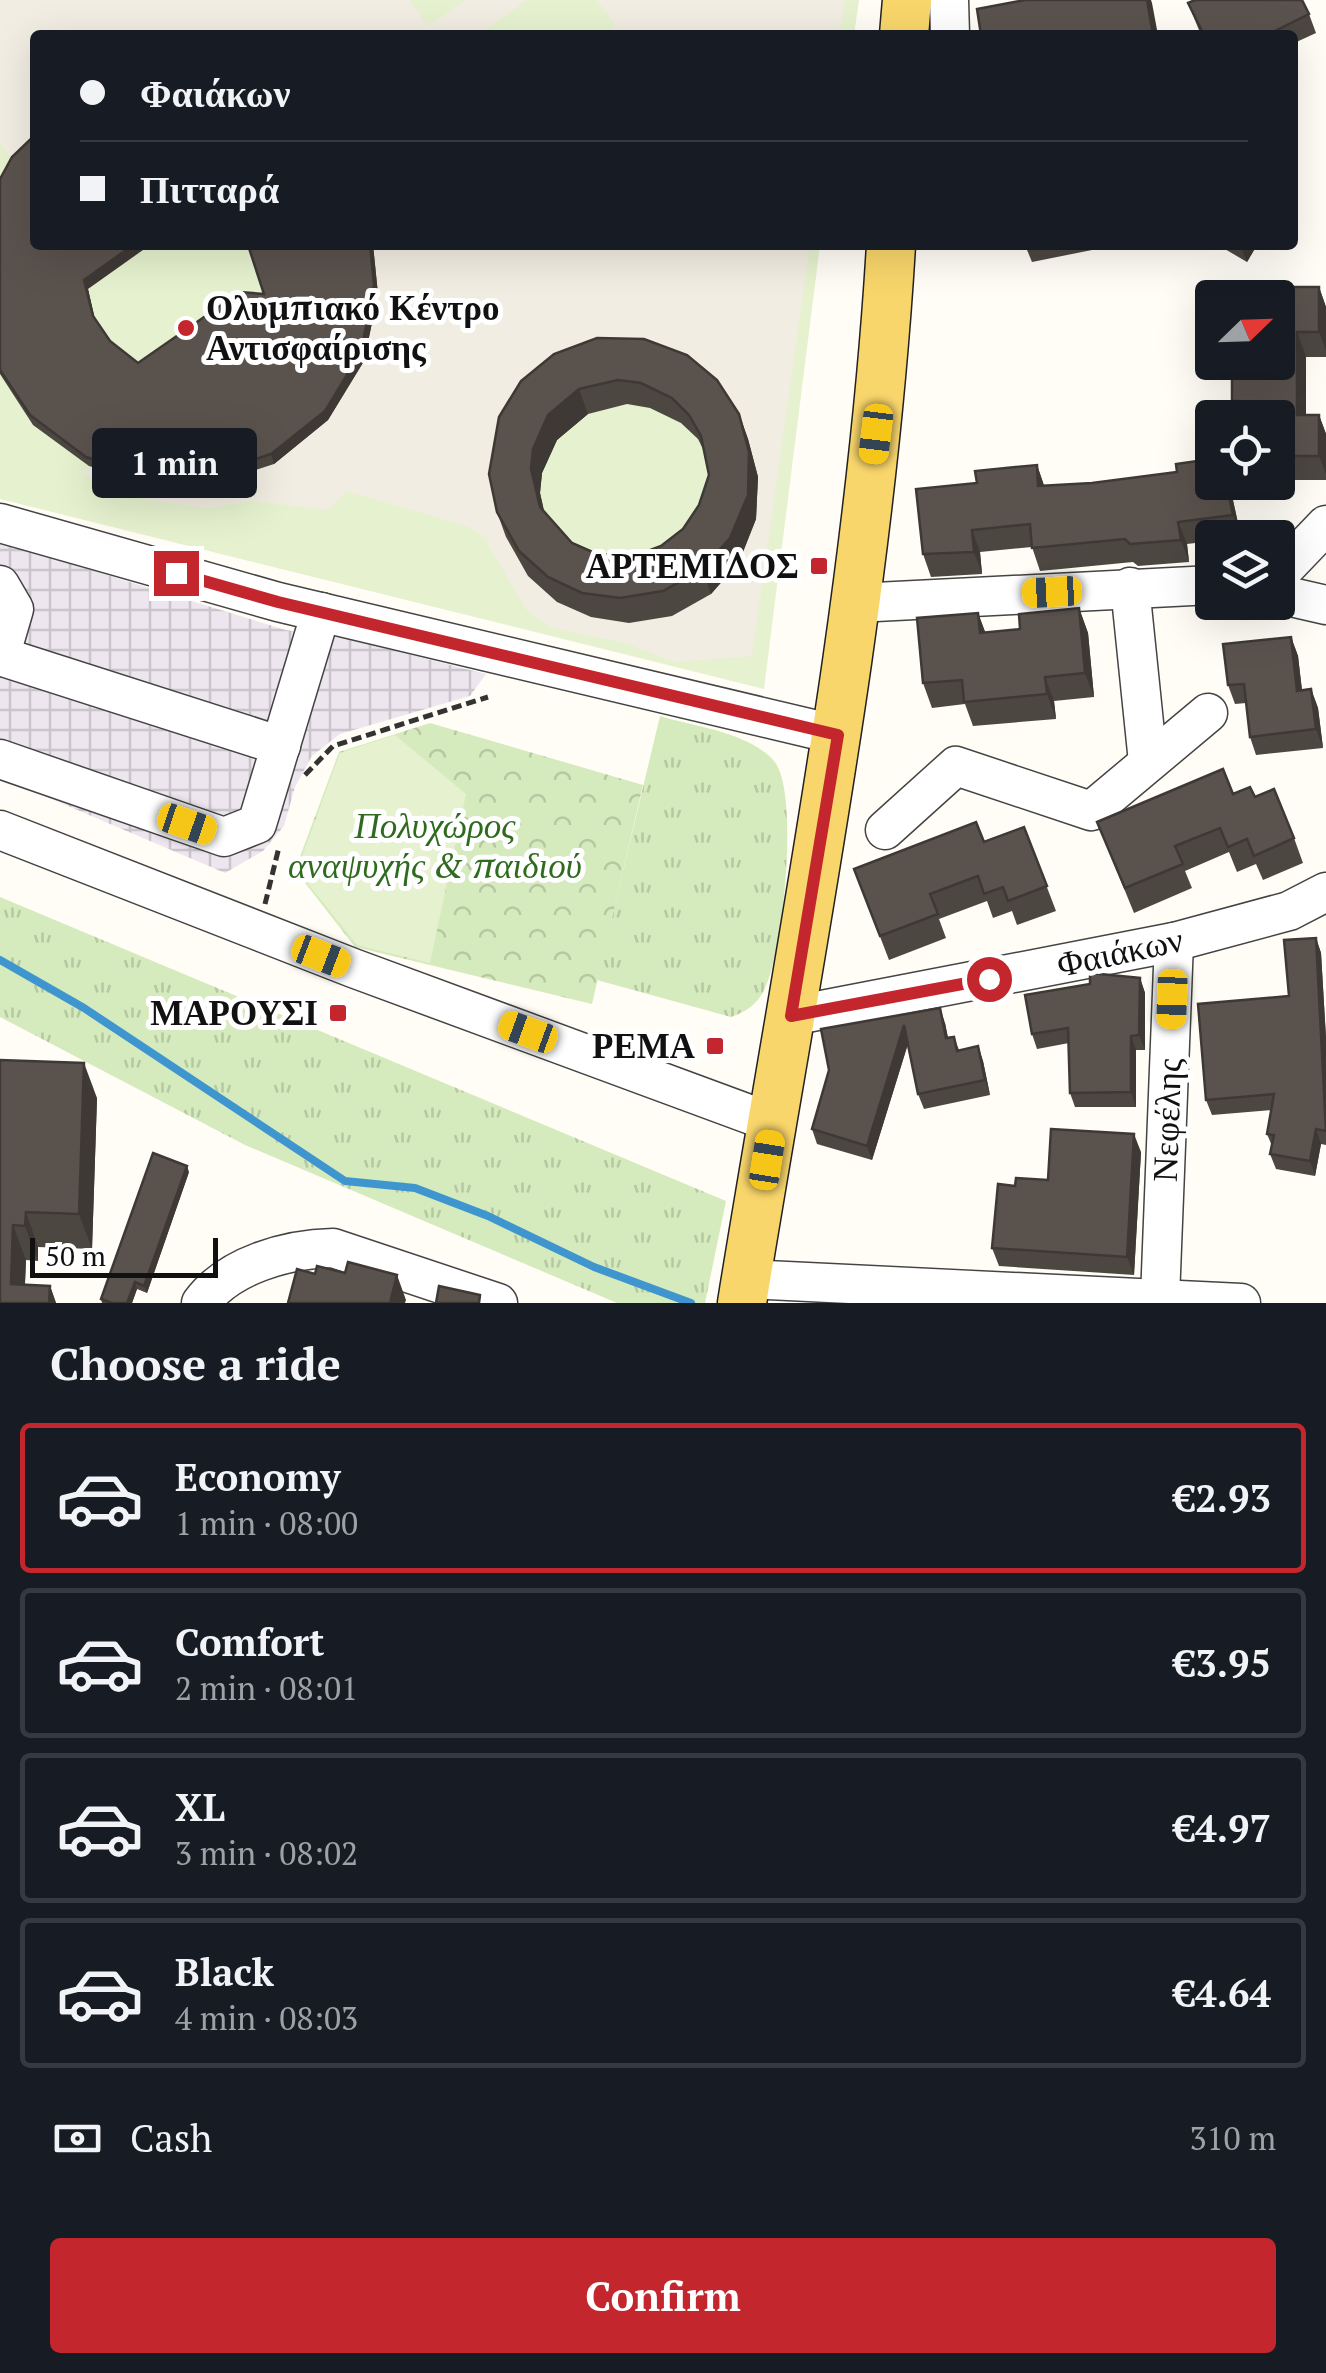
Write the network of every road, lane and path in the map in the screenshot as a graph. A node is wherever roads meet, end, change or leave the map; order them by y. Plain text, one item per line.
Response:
1 (906, 0) edge
2 (949, 0) edge
3 (904, 30) edge
4 (950, 30) edge
5 (892, 250) edge
6 (0, 523) edge
7 (1326, 526) edge
8 (1295, 558) edge
9 (0, 585) edge
10 (1195, 585) edge
11 (1130, 587) junction
12 (1295, 598) edge
13 (856, 603) junction
14 (1326, 605) edge
15 (322, 612) junction
16 (2, 645) edge
17 (488, 697) dead end
18 (1208, 713) dead end
19 (838, 735) junction
20 (281, 746) junction
21 (0, 760) edge
22 (1148, 762) junction
23 (304, 777) dead end
24 (0, 830) edge
25 (886, 830) dead end
26 (282, 838) dead end
27 (1326, 895) edge
28 (258, 931) junction
29 (1174, 942) junction
30 (791, 1016) junction
31 (773, 1123) junction
32 (422, 1290) edge
33 (744, 1294) edge
34 (1160, 1298) junction
35 (202, 1303) edge
36 (498, 1303) edge
37 (1242, 1303) edge

1 - 3 main road
2 - 4 street
5 - 13 main road
6 - 15 street
7 - 8 street
9 - 16 street
10 - 11 street
11 - 13 street
11 - 22 street
12 - 14 street
13 - 19 main road
15 - 19 street
15 - 20 street
16 - 20 street
17 - 23 path
18 - 22 street
19 - 30 main road
20 - 21 street
22 - 25 street
24 - 28 street
26 - 28 path
27 - 29 street, Φαιάκων
28 - 31 street
29 - 30 street, Φαιάκων
29 - 34 street, Νεφέλης
30 - 31 main road
31 - 33 main road
32 - 35 street
32 - 36 street
33 - 34 street
34 - 37 street

